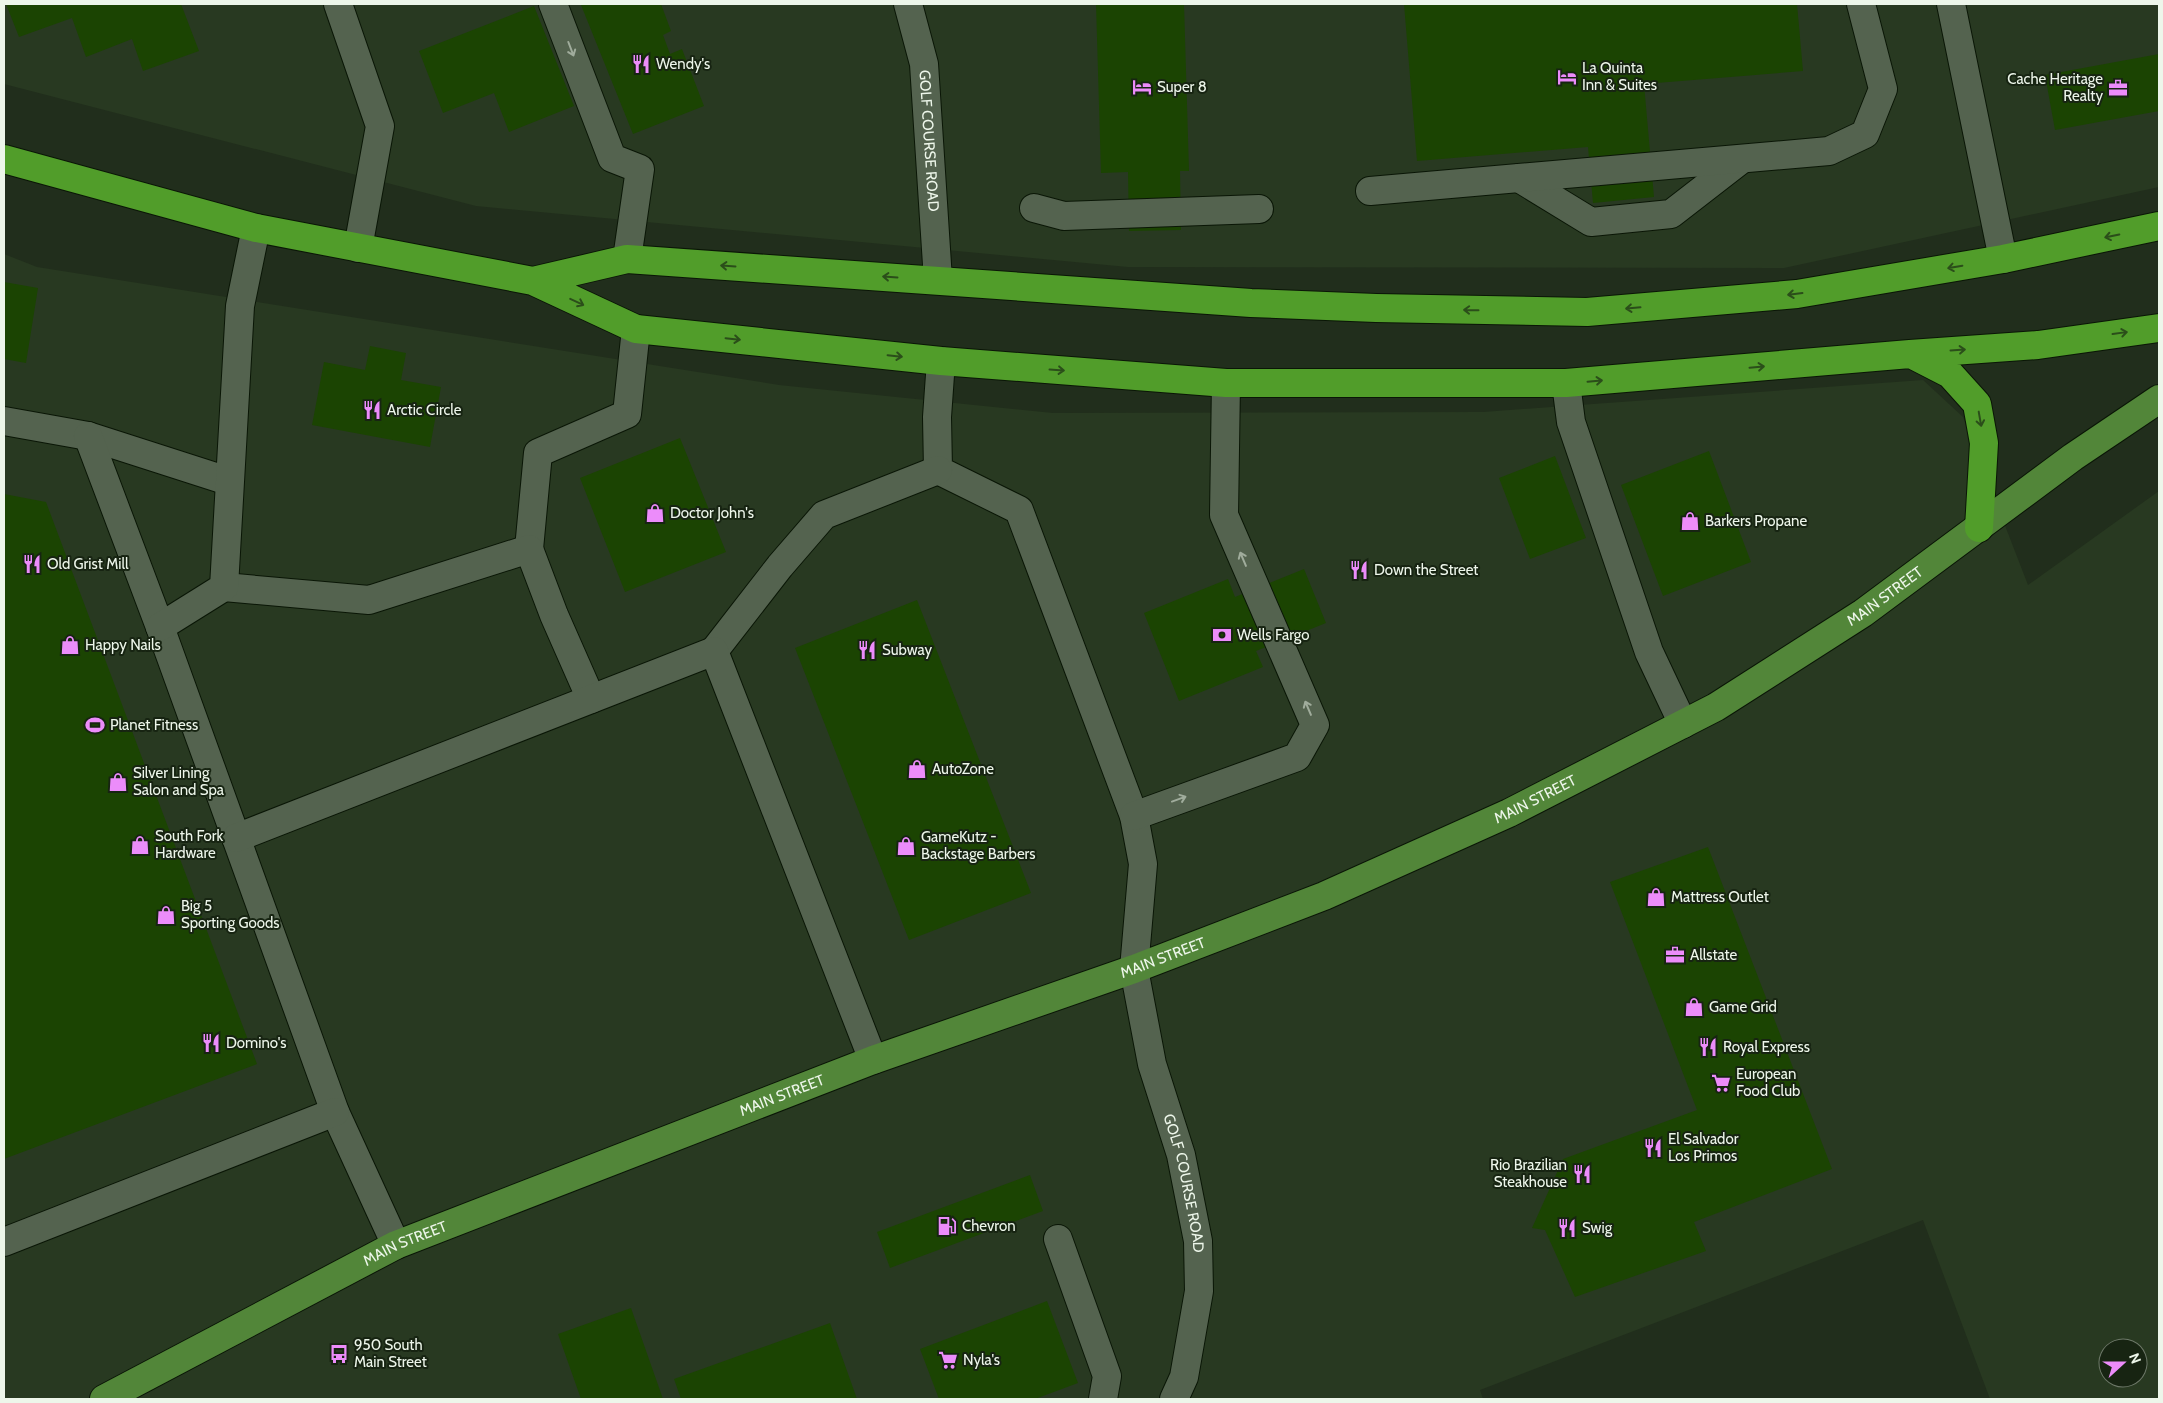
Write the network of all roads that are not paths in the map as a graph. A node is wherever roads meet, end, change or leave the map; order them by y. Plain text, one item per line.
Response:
1 (338, 4) edge
2 (553, 4) edge
3 (908, 4) edge
4 (1860, 4) edge
5 (1950, 4) edge
6 (4, 159) edge
7 (1742, 159) junction
8 (1519, 178) junction
9 (1370, 191) dead end
10 (1034, 208) dead end
11 (1259, 209) dead end
12 (2159, 226) edge
13 (256, 228) junction
14 (358, 248) junction
15 (627, 259) junction
16 (2003, 259) junction
17 (938, 280) junction
18 (533, 281) junction
19 (2159, 328) edge
20 (636, 329) junction
21 (1910, 354) junction
22 (941, 361) junction
23 (1226, 383) junction
24 (1566, 383) junction
25 (2159, 399) edge
26 (4, 421) edge
27 (88, 436) junction
28 (938, 470) junction
29 (228, 481) junction
30 (1979, 528) junction
31 (529, 549) junction
32 (224, 587) junction
33 (160, 627) junction
34 (714, 651) junction
35 (591, 699) junction
36 (1683, 724) junction
37 (1134, 816) junction
38 (236, 838) junction
39 (1134, 969) junction
40 (873, 1060) junction
41 (335, 1112) junction
42 (1058, 1239) dead end
43 (4, 1242) edge
44 (396, 1246) junction
45 (104, 1399) edge
46 (1103, 1399) edge
47 (1174, 1399) edge

1 - 14 street
2 -> 15 street
3 - 17 street, GOLF COURSE ROAD
4 - 7 street
5 - 16 street
6 - 13 highway
7 - 8 street
7 - 8 street
8 - 9 street
10 - 11 street
12 -> 16 highway
13 - 14 highway
13 - 29 street
14 - 18 highway
17 -> 15 highway
15 - 18 highway
16 -> 17 highway
18 -> 20 highway
21 -> 19 highway
20 -> 22 highway
20 - 31 street
24 -> 21 highway
21 -> 30 highway
22 -> 23 highway
22 - 28 street
23 - 24 highway
37 -> 23 street
24 - 36 street
25 - 30 main road, MAIN STREET
26 - 27 street
27 - 29 street
27 - 33 street
28 - 34 street
28 - 37 street, GOLF COURSE ROAD
29 - 32 street
30 - 36 main road, MAIN STREET
31 - 32 street
31 - 35 street
32 - 33 street
33 - 38 street
34 - 35 street
34 - 40 street
35 - 38 street
36 - 39 main road, MAIN STREET
37 - 39 street, GOLF COURSE ROAD
38 - 41 street
39 - 40 main road, MAIN STREET
39 - 47 street, GOLF COURSE ROAD
40 - 44 main road, MAIN STREET
41 - 43 street
41 - 44 street
42 - 46 street
44 - 45 main road, MAIN STREET

